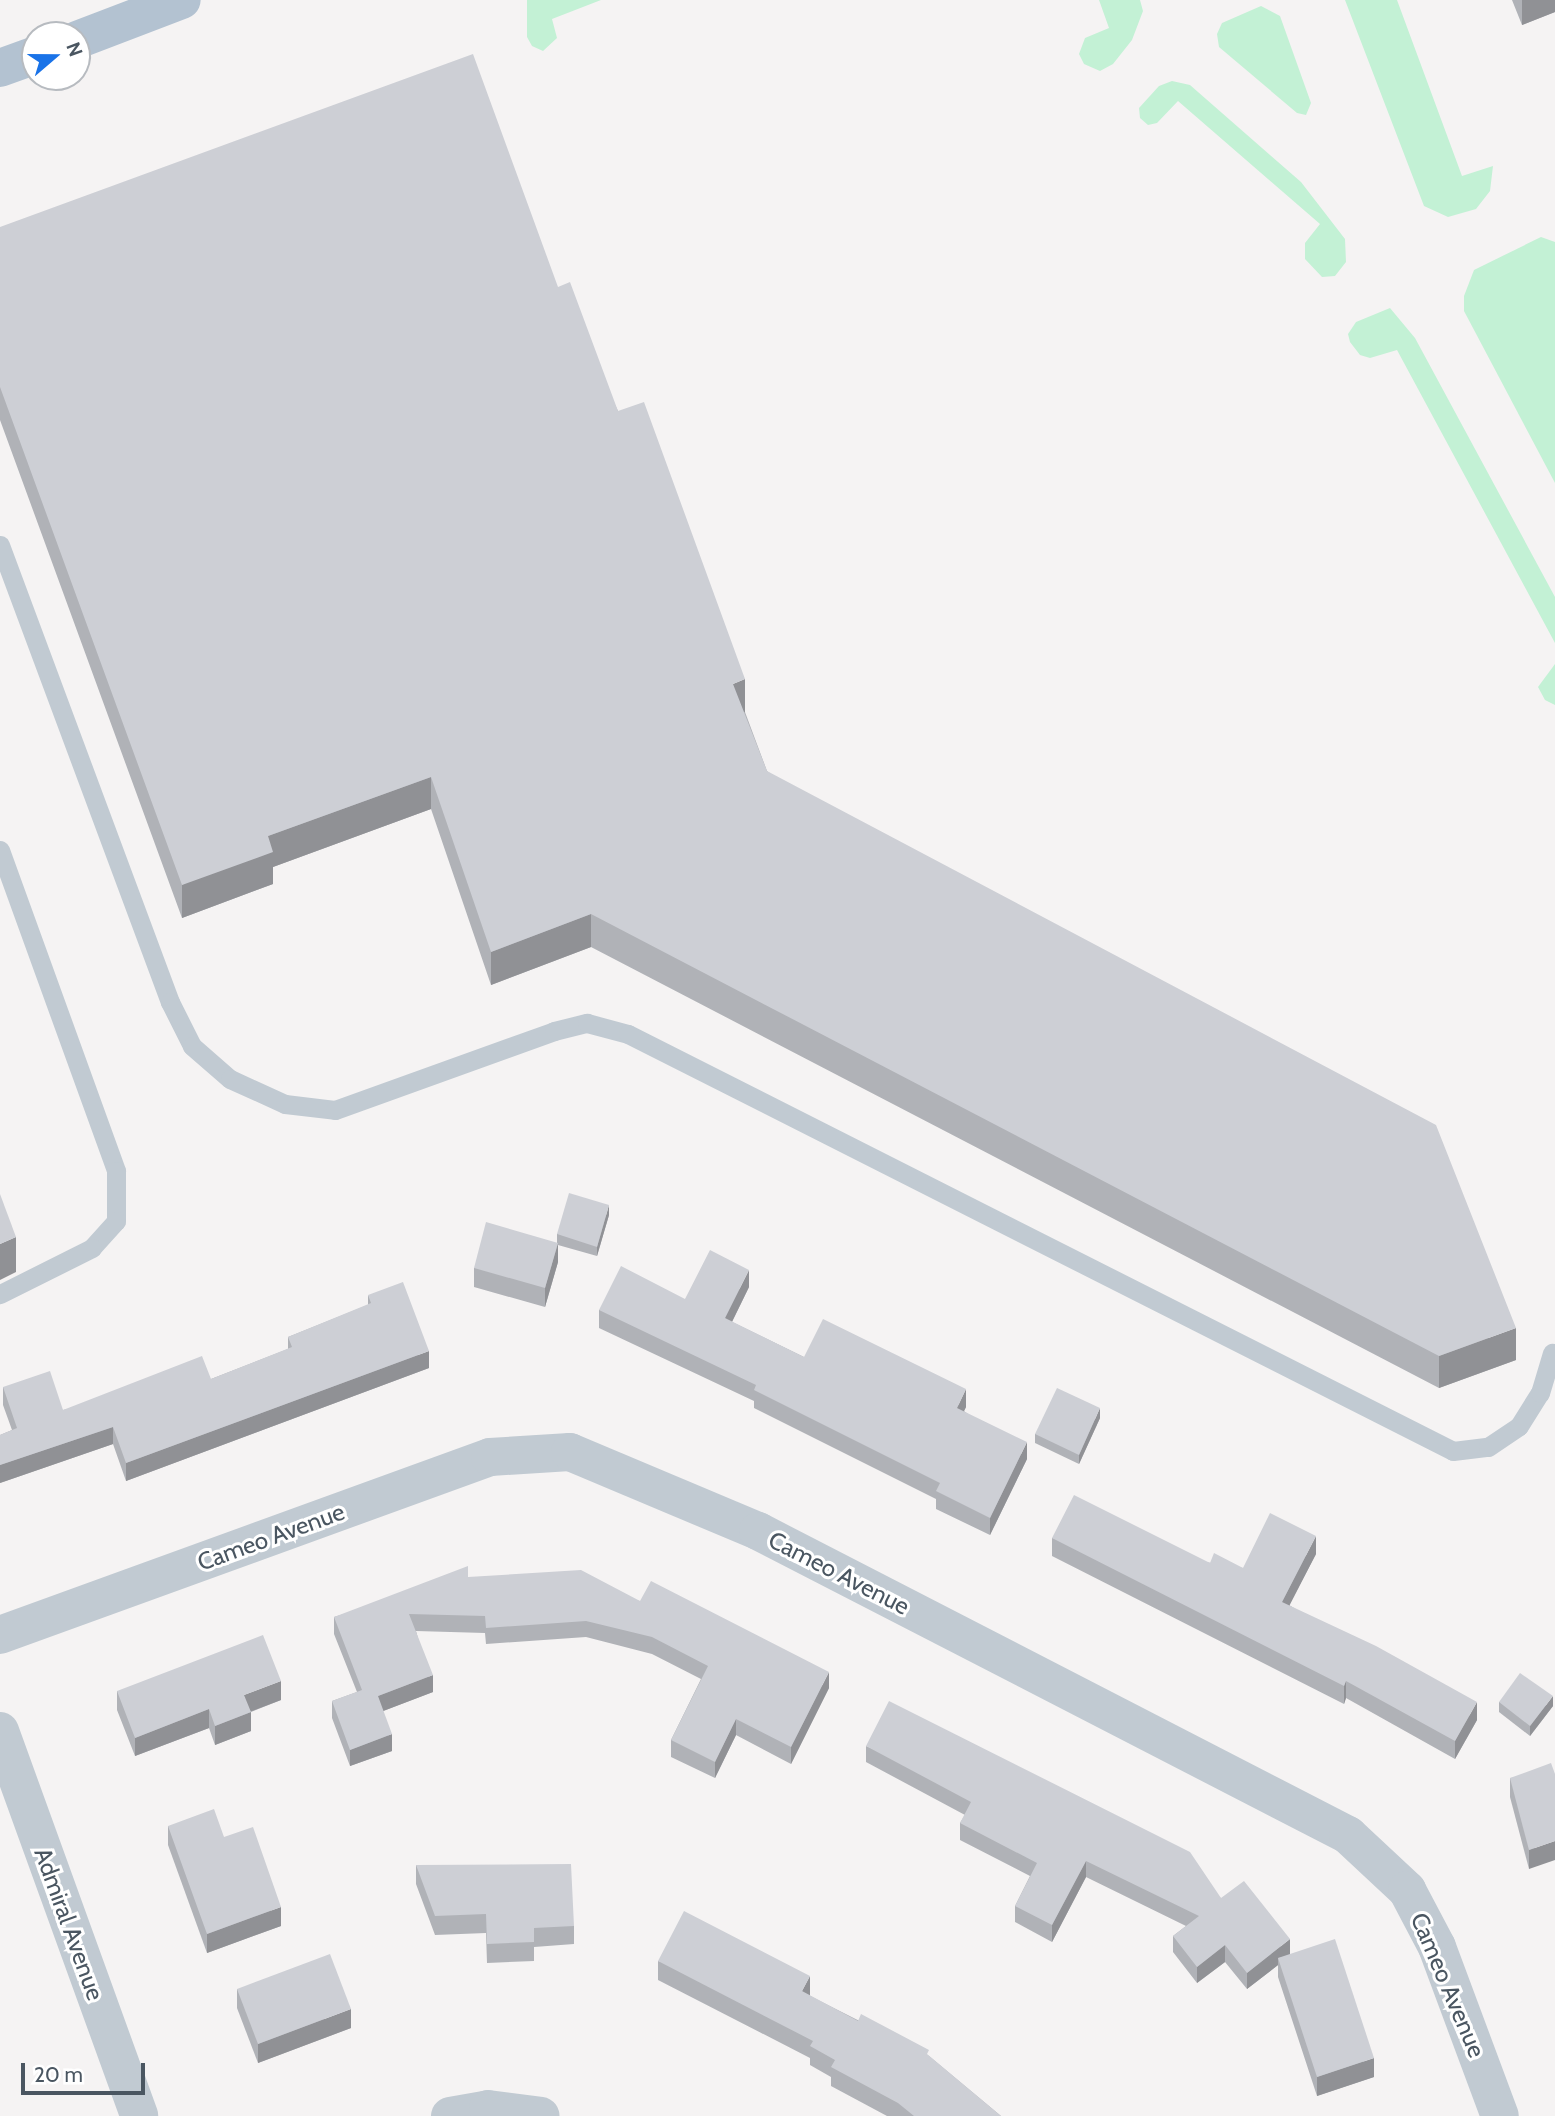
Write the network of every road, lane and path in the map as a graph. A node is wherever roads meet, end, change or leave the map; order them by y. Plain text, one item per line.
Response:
1 (183, 0) edge
2 (91, 35) edge
3 (21, 60) edge
4 (0, 68) edge
5 (0, 545) edge
6 (0, 850) edge
7 (0, 1294) edge
8 (1552, 1353) dead end
9 (0, 1635) edge
10 (0, 1731) edge
11 (7, 1773) edge
12 (139, 2116) edge
13 (450, 2116) edge
14 (541, 2116) edge
15 (1500, 2116) edge

1 - 2 main road
3 - 4 main road
5 - 8 lane
6 - 7 lane
9 - 15 street, Cameo Avenue
10 - 11 street, Admiral Avenue
11 - 12 street, Admiral Avenue
13 - 14 street

